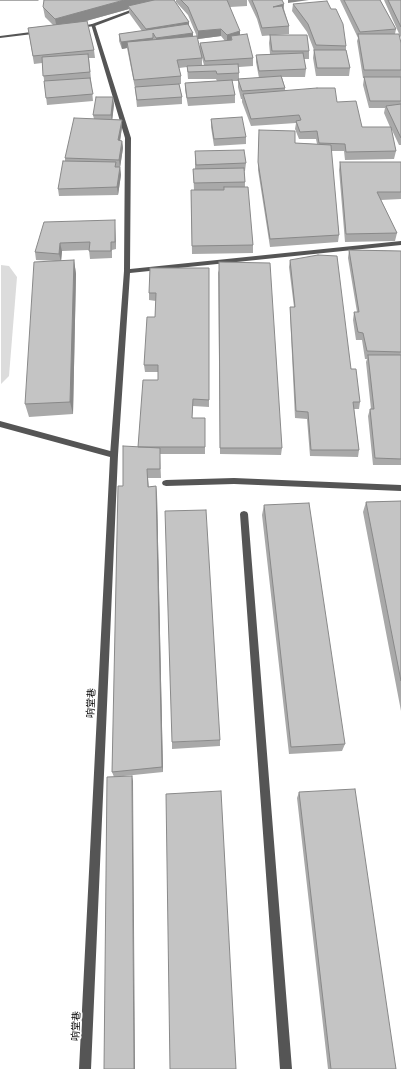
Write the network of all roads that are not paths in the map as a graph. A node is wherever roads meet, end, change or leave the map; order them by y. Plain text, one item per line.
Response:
1 (145, 7) edge
2 (93, 25) junction
3 (70, 28) edge
4 (47, 31) edge
5 (0, 37) edge
6 (401, 243) edge
7 (127, 271) junction
8 (0, 424) edge
9 (114, 455) junction
10 (166, 483) dead end
11 (401, 488) edge
12 (244, 514) dead end
13 (85, 1069) edge
14 (286, 1069) edge

1 - 2 street
2 - 3 street
2 - 7 street, 响堂巷
4 - 5 street
6 - 7 street
7 - 9 street, 响堂巷
8 - 9 street
9 - 13 street, 响堂巷
10 - 11 street
12 - 14 street

